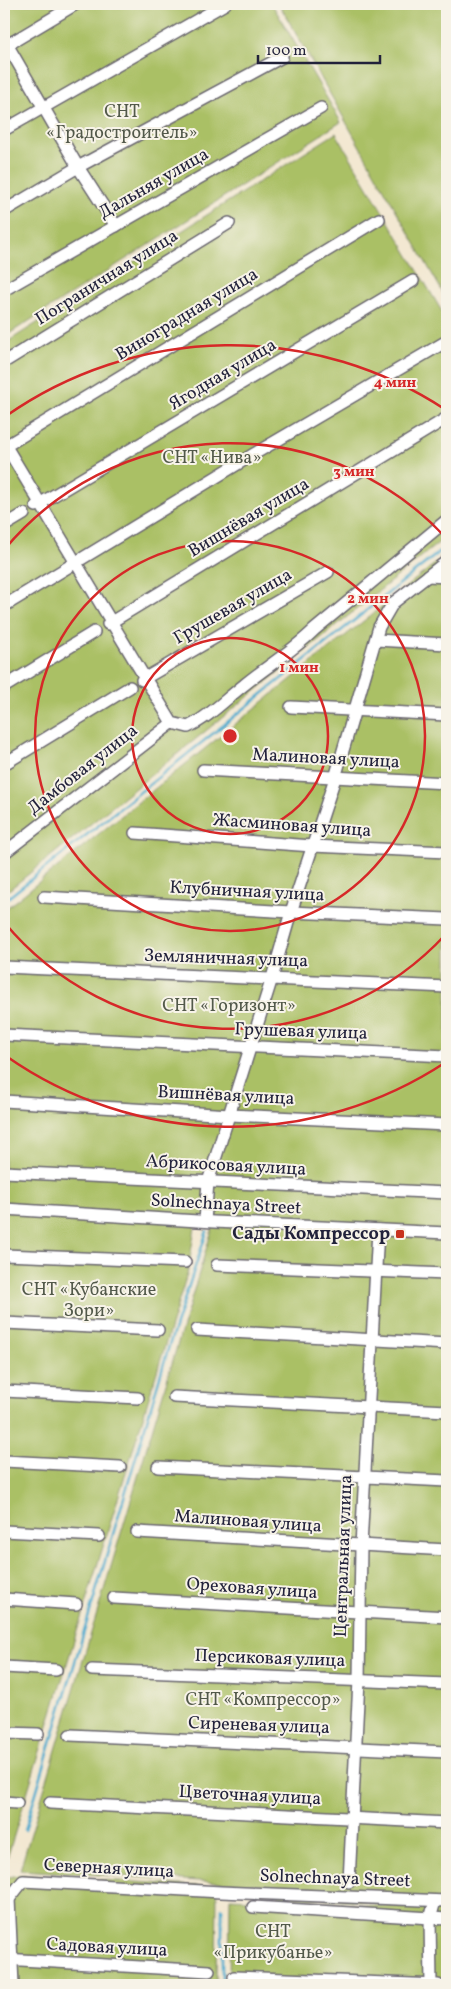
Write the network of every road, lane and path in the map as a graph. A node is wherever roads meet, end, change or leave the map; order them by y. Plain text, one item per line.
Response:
1 (76, 4) edge
2 (225, 4) edge
3 (5, 44) edge
4 (282, 57) dead end
5 (43, 108) junction
6 (321, 108) dead end
7 (4, 130) edge
8 (78, 167) junction
9 (4, 210) edge
10 (379, 218) dead end
11 (229, 223) dead end
12 (116, 226) junction
13 (413, 281) dead end
14 (4, 290) edge
15 (446, 342) edge
16 (4, 362) edge
17 (447, 418) edge
18 (7, 444) edge
19 (42, 503) junction
20 (24, 514) dead end
21 (447, 520) edge
22 (4, 526) edge
23 (80, 560) junction
24 (447, 561) edge
25 (328, 572) dead end
26 (428, 576) junction
27 (447, 576) edge
28 (4, 606) edge
29 (113, 621) junction
30 (94, 632) dead end
31 (376, 640) junction
32 (447, 644) edge
33 (147, 677) junction
34 (4, 686) edge
35 (130, 687) dead end
36 (290, 707) dead end
37 (355, 710) junction
38 (447, 714) edge
39 (172, 723) junction
40 (4, 764) edge
41 (203, 770) dead end
42 (335, 778) junction
43 (447, 783) edge
44 (136, 833) dead end
45 (312, 846) junction
46 (447, 852) edge
47 (4, 853) edge
48 (44, 897) dead end
49 (291, 912) junction
50 (447, 919) edge
51 (4, 967) edge
52 (272, 978) junction
53 (447, 986) edge
54 (4, 1035) edge
55 (251, 1048) junction
56 (447, 1056) edge
57 (4, 1101) edge
58 (230, 1115) junction
59 (447, 1125) edge
60 (4, 1172) edge
61 (208, 1182) junction
62 (447, 1193) edge
63 (4, 1210) edge
64 (205, 1221) junction
65 (378, 1230) junction
66 (447, 1233) edge
67 (4, 1255) edge
68 (184, 1262) dead end
69 (217, 1265) dead end
70 (375, 1271) junction
71 (447, 1274) edge
72 (4, 1323) edge
73 (158, 1330) dead end
74 (197, 1330) dead end
75 (372, 1339) junction
76 (447, 1344) edge
77 (4, 1391) edge
78 (174, 1397) dead end
79 (138, 1398) dead end
80 (368, 1407) junction
81 (447, 1411) edge
82 (4, 1461) edge
83 (120, 1467) dead end
84 (158, 1467) dead end
85 (364, 1477) junction
86 (447, 1481) edge
87 (4, 1531) edge
88 (137, 1532) dead end
89 (99, 1536) dead end
90 (361, 1546) junction
91 (447, 1550) edge
92 (114, 1598) dead end
93 (4, 1599) edge
94 (76, 1604) dead end
95 (359, 1613) junction
96 (447, 1617) edge
97 (4, 1666) edge
98 (56, 1670) dead end
99 (92, 1670) dead end
100 (359, 1680) junction
101 (447, 1684) edge
102 (4, 1733) edge
103 (38, 1734) dead end
104 (70, 1735) dead end
105 (356, 1748) junction
106 (447, 1752) edge
107 (4, 1802) edge
108 (18, 1803) dead end
109 (50, 1803) dead end
110 (353, 1818) junction
111 (447, 1823) edge
112 (349, 1882) dead end
113 (221, 1892) joint
114 (6, 1899) edge
115 (435, 1901) junction
116 (447, 1901) edge
117 (253, 1907) dead end
118 (430, 1919) junction
119 (447, 1919) edge
120 (8, 1959) edge
121 (209, 1971) dead end
122 (234, 1977) dead end
123 (13, 1985) edge
124 (431, 1985) edge
125 (438, 1985) edge

1 - 3 street
2 - 5 street
3 - 5 street
4 - 8 street
5 - 7 street
5 - 8 street
6 - 12 street, Дальняя улица
8 - 9 street
8 - 12 street
10 - 18 street, Виноградная улица
11 - 16 street, Пограничная улица
12 - 14 street, Дальняя улица
13 - 19 street, Ягодная улица
15 - 23 street
17 - 29 street, Вишнёвая улица
18 - 19 street
19 - 23 street
20 - 22 street
21 - 39 street
23 - 28 street
23 - 29 street
24 - 26 street
25 - 33 street, Грушевая улица
26 - 27 street
26 - 31 street
29 - 33 street
30 - 34 street
31 - 32 street
31 - 37 street
33 - 39 street
35 - 40 street
36 - 37 street
37 - 38 street
37 - 42 street
39 - 47 street, Дамбовая улица
41 - 42 street, Малиновая улица
42 - 43 street, Малиновая улица
42 - 45 street
44 - 45 street, Жасминовая улица
45 - 46 street, Жасминовая улица
45 - 49 street
48 - 49 street, Клубничная улица
49 - 50 street, Клубничная улица
49 - 52 street
51 - 52 street, Земляничная улица
52 - 53 street, Земляничная улица
52 - 55 street
54 - 55 street, Грушевая улица
55 - 56 street, Грушевая улица
55 - 58 street
57 - 58 street, Вишнёвая улица
58 - 59 street, Вишнёвая улица
58 - 61 street
60 - 61 street, Абрикосовая улица
61 - 62 street, Абрикосовая улица
61 - 64 street
63 - 64 street, Solnechnaya Street
64 - 65 street, Solnechnaya Street
65 - 66 street, Solnechnaya Street
65 - 70 street, Центральная улица
67 - 68 street
69 - 70 street
70 - 71 street
70 - 75 street, Центральная улица
72 - 73 street
74 - 75 street
75 - 76 street
75 - 80 street, Центральная улица
77 - 79 street
78 - 80 street
80 - 81 street
80 - 85 street, Центральная улица
82 - 83 street
84 - 85 street
85 - 86 street
85 - 90 street, Центральная улица
87 - 89 street
88 - 90 street, Малиновая улица
90 - 91 street, Малиновая улица
90 - 95 street, Центральная улица
92 - 95 street, Ореховая улица
93 - 94 street
95 - 96 street, Ореховая улица
95 - 100 street, Центральная улица
97 - 98 street
99 - 100 street, Персиковая улица
100 - 101 street, Персиковая улица
100 - 105 street, Центральная улица
102 - 103 street
104 - 105 street, Сиреневая улица
105 - 106 street, Сиреневая улица
105 - 110 street, Центральная улица
107 - 108 street
109 - 110 street, Цветочная улица
110 - 111 street, Цветочная улица
110 - 112 street, Центральная улица
113 - 114 street, Северная улица
113 - 115 street, Solnechnaya Street
114 - 120 street
115 - 116 street, Solnechnaya Street
115 - 118 street
117 - 118 street
118 - 119 street
118 - 124 street
120 - 121 street, Садовая улица
120 - 123 street
122 - 124 street
124 - 125 street

